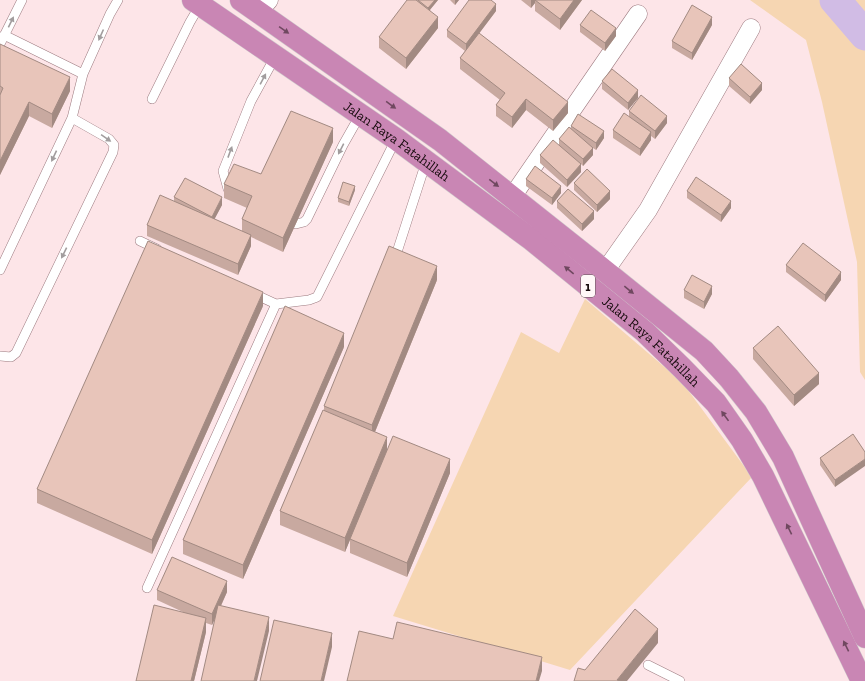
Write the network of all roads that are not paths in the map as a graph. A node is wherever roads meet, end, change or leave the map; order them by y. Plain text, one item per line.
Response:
1 (22, 0) edge
2 (118, 0) edge
3 (197, 3) edge
4 (256, 4) edge
5 (638, 14) dead end
6 (751, 28) dead end
7 (4, 35) junction
8 (0, 44) edge
9 (275, 57) junction
10 (83, 74) junction
11 (152, 99) dead end
12 (360, 115) junction
13 (72, 118) junction
14 (396, 139) junction
15 (426, 162) junction
16 (228, 189) edge
17 (512, 197) junction
18 (296, 224) edge
19 (140, 241) dead end
20 (398, 248) edge
21 (168, 254) edge
22 (0, 270) edge
23 (606, 271) junction
24 (240, 287) edge
25 (276, 304) junction
26 (0, 356) edge
27 (147, 588) dead end
28 (865, 637) edge
29 (648, 665) dead end
30 (680, 681) edge
31 (862, 681) edge

7 -> 1 lane
2 -> 10 lane
3 - 9 highway, Jalan Raya Fatahillah / 1
3 - 11 lane
4 -> 17 highway, Jalan Raya Fatahillah / 1
5 - 17 street
6 - 23 street
7 - 8 lane
7 - 10 lane
9 - 12 highway, Jalan Raya Fatahillah / 1
16 -> 9 lane
10 - 13 lane
12 - 14 highway, Jalan Raya Fatahillah / 1
12 -> 18 lane
13 -> 22 lane
13 -> 26 lane
14 - 15 highway, Jalan Raya Fatahillah / 1
14 - 25 lane
15 - 20 lane
31 -> 15 highway, Jalan Raya Fatahillah / 1
17 - 23 highway, Jalan Raya Fatahillah / 1
19 - 21 lane
23 -> 28 highway, Jalan Raya Fatahillah / 1
24 - 25 lane
25 - 27 lane
29 - 30 lane

